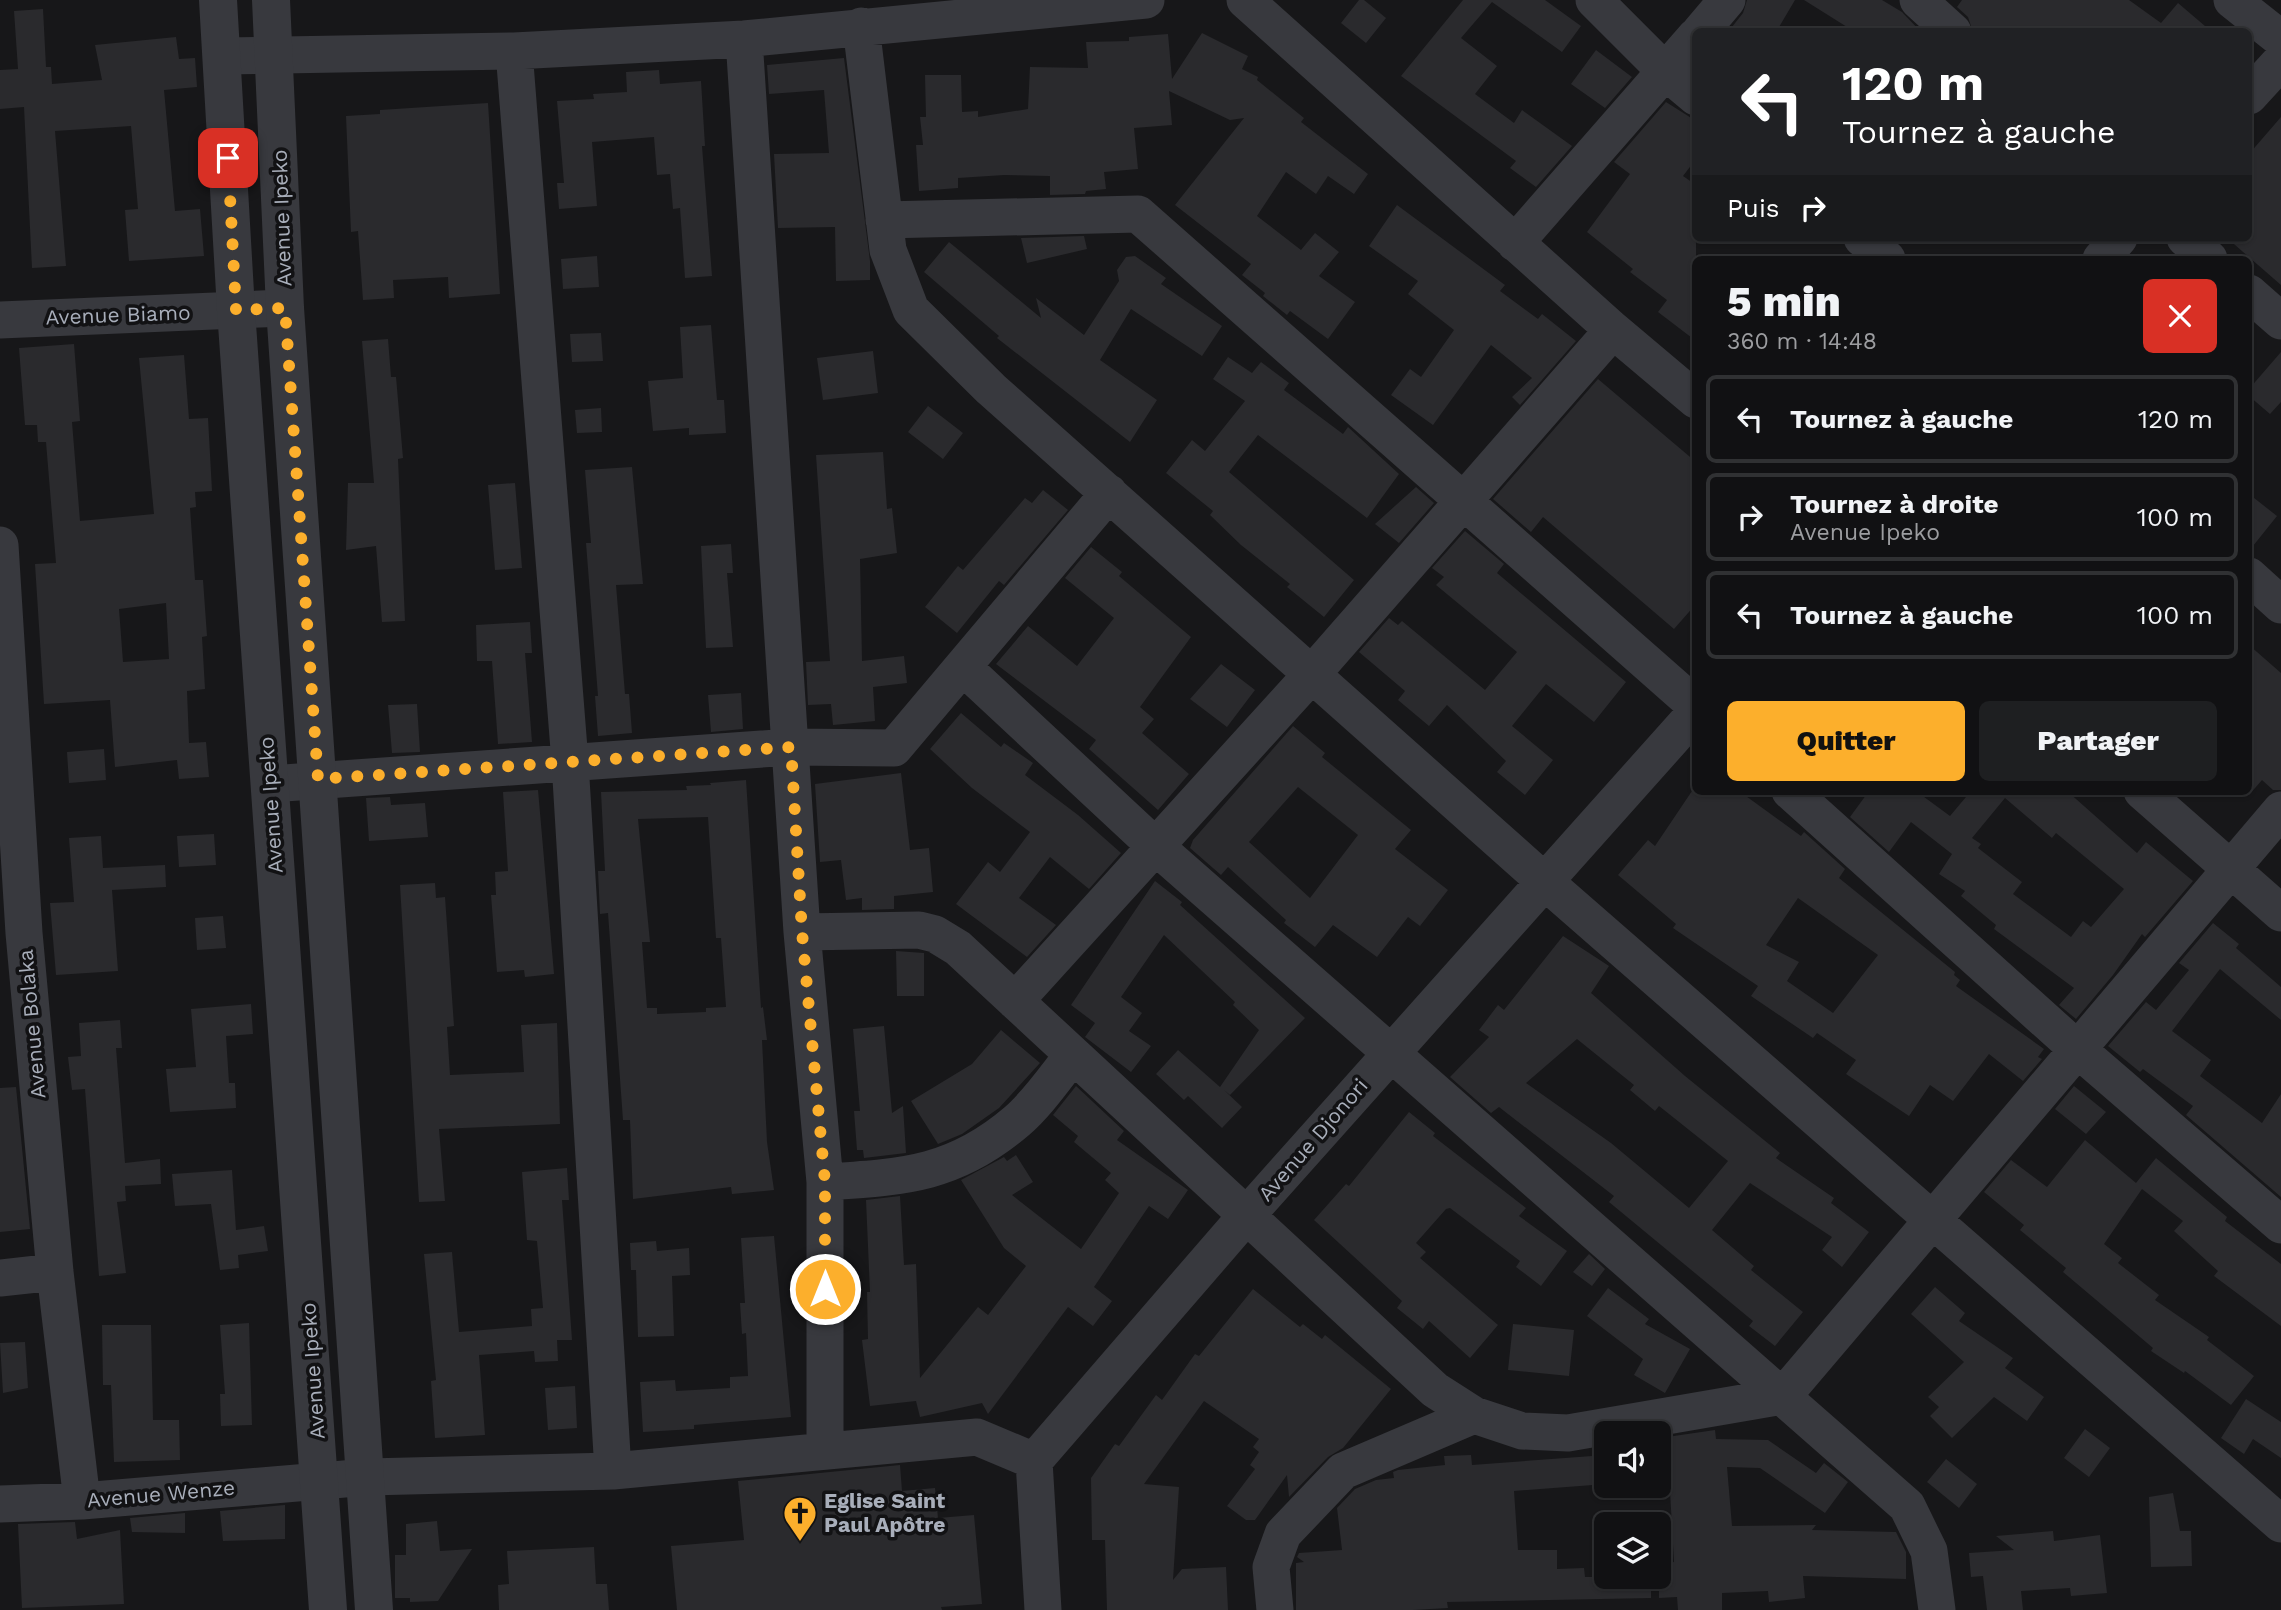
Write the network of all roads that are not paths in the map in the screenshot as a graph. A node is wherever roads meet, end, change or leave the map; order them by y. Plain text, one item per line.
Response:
1 (218, 0) edge
2 (271, 0) edge
3 (1146, 0) edge
4 (1245, 0) edge
5 (1594, 0) edge
6 (1727, 0) edge
7 (1918, 0) edge
8 (2232, 0) edge
9 (862, 26) junction
10 (1703, 28) edge
11 (1949, 28) edge
12 (744, 39) junction
13 (2281, 39) edge
14 (1692, 41) edge
15 (514, 51) junction
16 (275, 54) junction
17 (223, 56) junction
18 (2281, 61) edge
19 (1665, 71) junction
20 (2252, 93) edge
21 (1692, 94) edge
22 (884, 220) junction
23 (1867, 242) edge
24 (2116, 242) edge
25 (2190, 242) edge
26 (1515, 243) junction
27 (1883, 256) edge
28 (2104, 256) edge
29 (2206, 256) edge
30 (2252, 296) edge
31 (285, 308) junction
32 (236, 310) junction
33 (0, 320) edge
34 (2281, 321) edge
35 (1613, 331) junction
36 (1692, 397) edge
37 (1109, 493) junction
38 (1464, 500) junction
39 (0, 545) edge
40 (2252, 579) edge
41 (2281, 605) edge
42 (964, 668) junction
43 (1312, 674) junction
44 (1692, 702) edge
45 (1692, 716) edge
46 (791, 747) junction
47 (570, 762) junction
48 (318, 779) junction
49 (270, 784) junction
50 (1794, 795) edge
51 (2147, 795) edge
52 (2281, 810) edge
53 (1154, 845) junction
54 (2230, 867) junction
55 (1543, 880) junction
56 (2281, 913) edge
57 (12, 932) edge
58 (802, 932) junction
59 (1015, 1001) junction
60 (2076, 1048) junction
61 (1391, 1051) junction
62 (1073, 1055) junction
63 (825, 1182) junction
64 (1246, 1216) junction
65 (1931, 1218) junction
66 (2281, 1225) edge
67 (55, 1272) junction
68 (0, 1278) edge
69 (1783, 1396) junction
70 (1474, 1415) junction
71 (825, 1450) junction
72 (1034, 1461) junction
73 (613, 1471) junction
74 (368, 1477) junction
75 (321, 1481) junction
76 (82, 1501) junction
77 (0, 1504) edge
78 (2281, 1524) edge
79 (328, 1610) edge
80 (374, 1610) edge
81 (1043, 1610) edge
82 (1275, 1610) edge
83 (1937, 1610) edge

1 - 17 street, Avenue Ipeko
2 - 16 street, Avenue Ipeko
3 - 9 street
4 - 26 street
5 - 19 street
6 - 10 street
7 - 11 street
8 - 13 street
9 - 12 street
9 - 22 street
12 - 15 street
12 - 46 street
14 - 19 street
15 - 16 street
15 - 47 street
16 - 17 street
16 - 31 street, Avenue Ipeko
17 - 32 street, Avenue Ipeko
18 - 20 street
19 - 21 street
19 - 26 street
22 - 37 street
22 - 38 street
23 - 27 street
24 - 28 street
25 - 29 street
26 - 35 street
30 - 34 street
31 - 32 street, Avenue Biamo
31 - 48 street, Avenue Ipeko
32 - 33 street, Avenue Biamo
32 - 49 street, Avenue Ipeko
35 - 36 street
35 - 38 street
37 - 42 street
37 - 43 street
38 - 43 street
38 - 44 street
39 - 57 street, Avenue Bolaka
40 - 41 street
42 - 46 street
42 - 53 street
43 - 53 street
43 - 55 street
45 - 55 street, Avenue Djonori
46 - 47 street
46 - 58 street
47 - 48 street
47 - 73 street
48 - 49 street
48 - 74 street, Avenue Ipeko
49 - 75 street, Avenue Ipeko
50 - 60 street
51 - 54 street
52 - 54 street
53 - 59 street
53 - 61 street
54 - 56 street
54 - 60 street
55 - 61 street, Avenue Djonori
55 - 65 street
57 - 67 street, Avenue Bolaka
58 - 59 street
58 - 63 street
59 - 62 street
60 - 65 street
60 - 66 street
61 - 64 street, Avenue Djonori
61 - 69 street
62 - 63 street
62 - 64 street
63 - 71 street
64 - 70 street
64 - 72 street, Avenue Djonori
65 - 69 street
65 - 78 street
67 - 68 street
67 - 76 street, Avenue Bolaka
69 - 70 street
69 - 83 street
70 - 82 street
71 - 72 street, Avenue Wenze
71 - 73 street, Avenue Wenze
72 - 81 street
73 - 74 street, Avenue Wenze
74 - 75 street, Avenue Wenze
74 - 80 street, Avenue Ipeko
75 - 76 street, Avenue Wenze
75 - 79 street, Avenue Ipeko
76 - 77 street, Avenue Wenze

